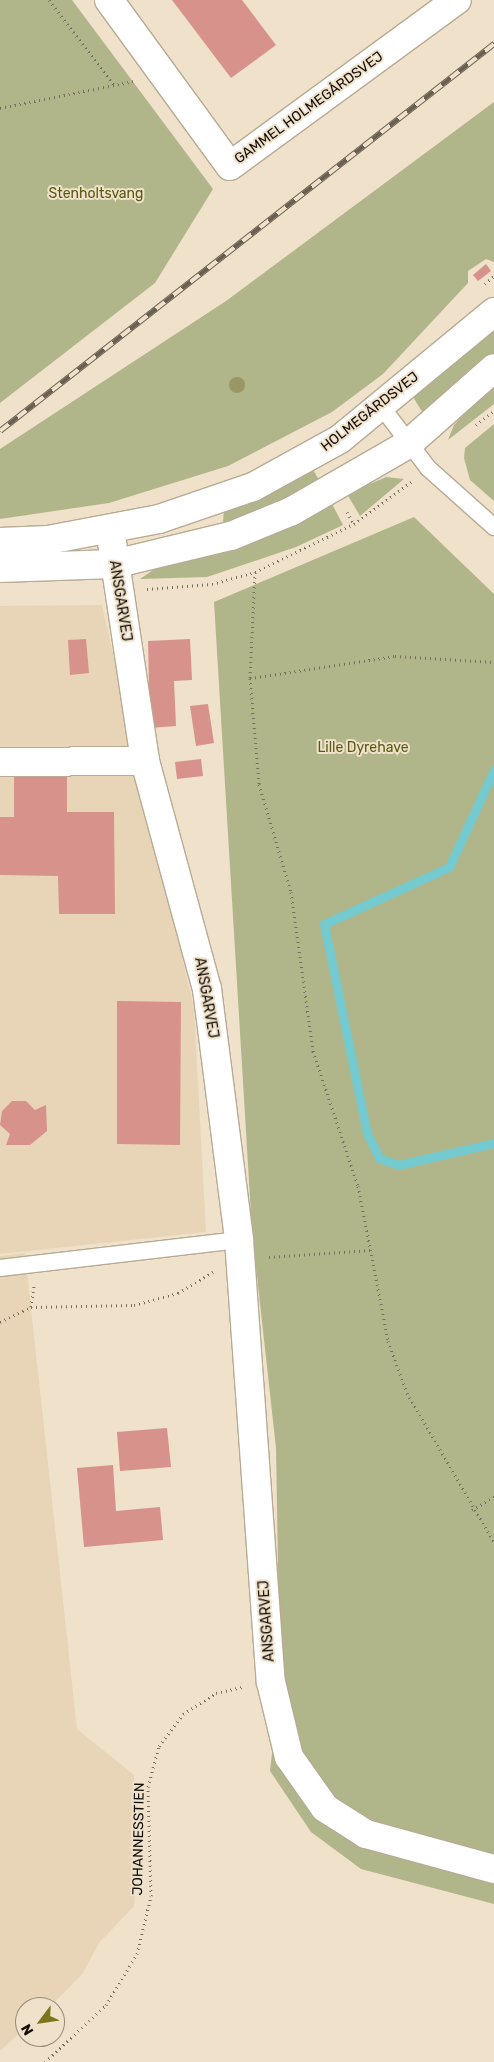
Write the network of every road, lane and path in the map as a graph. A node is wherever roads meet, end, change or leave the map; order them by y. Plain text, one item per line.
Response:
1 (49, 0) edge
2 (109, 0) edge
3 (457, 0) edge
4 (164, 75) junction
5 (114, 85) junction
6 (0, 108) edge
7 (494, 312) edge
8 (494, 368) edge
9 (381, 406) junction
10 (407, 445) junction
11 (428, 468) junction
12 (494, 527) edge
13 (110, 529) junction
14 (0, 542) edge
15 (114, 564) junction
16 (0, 568) edge
17 (255, 572) junction
18 (119, 592) junction
19 (494, 662) edge
20 (250, 678) junction
21 (145, 761) junction
22 (0, 762) edge
23 (240, 1249) junction
24 (370, 1250) junction
25 (0, 1268) edge
26 (0, 1322) edge
27 (494, 1497) edge
28 (472, 1510) junction
29 (494, 1542) edge
30 (271, 1682) junction
31 (494, 1869) edge
32 (45, 2062) edge

1 - 5 path
2 - 4 street, GAMMEL HOLMEGÅRDSVEJ
3 - 4 street, GAMMEL HOLMEGÅRDSVEJ
4 - 5 path
5 - 6 path
7 - 9 street, HOLMEGÅRDSVEJ
8 - 10 street
9 - 10 lane
9 - 13 street, HOLMEGÅRDSVEJ
10 - 11 lane
10 - 15 street
11 - 12 lane
11 - 17 path
13 - 14 street, HOLMEGÅRDSVEJ
13 - 15 street, ANSGARVEJ
15 - 16 street
15 - 18 street, ANSGARVEJ
17 - 18 path
17 - 20 path
18 - 21 street, ANSGARVEJ
19 - 20 path
20 - 24 path
21 - 22 street
21 - 23 street, ANSGARVEJ
23 - 24 path
23 - 25 lane
23 - 26 path
23 - 30 street, ANSGARVEJ
24 - 28 path
27 - 28 path
28 - 29 path
30 - 31 street, ANSGARVEJ
30 - 32 path, JOHANNESSTIEN

